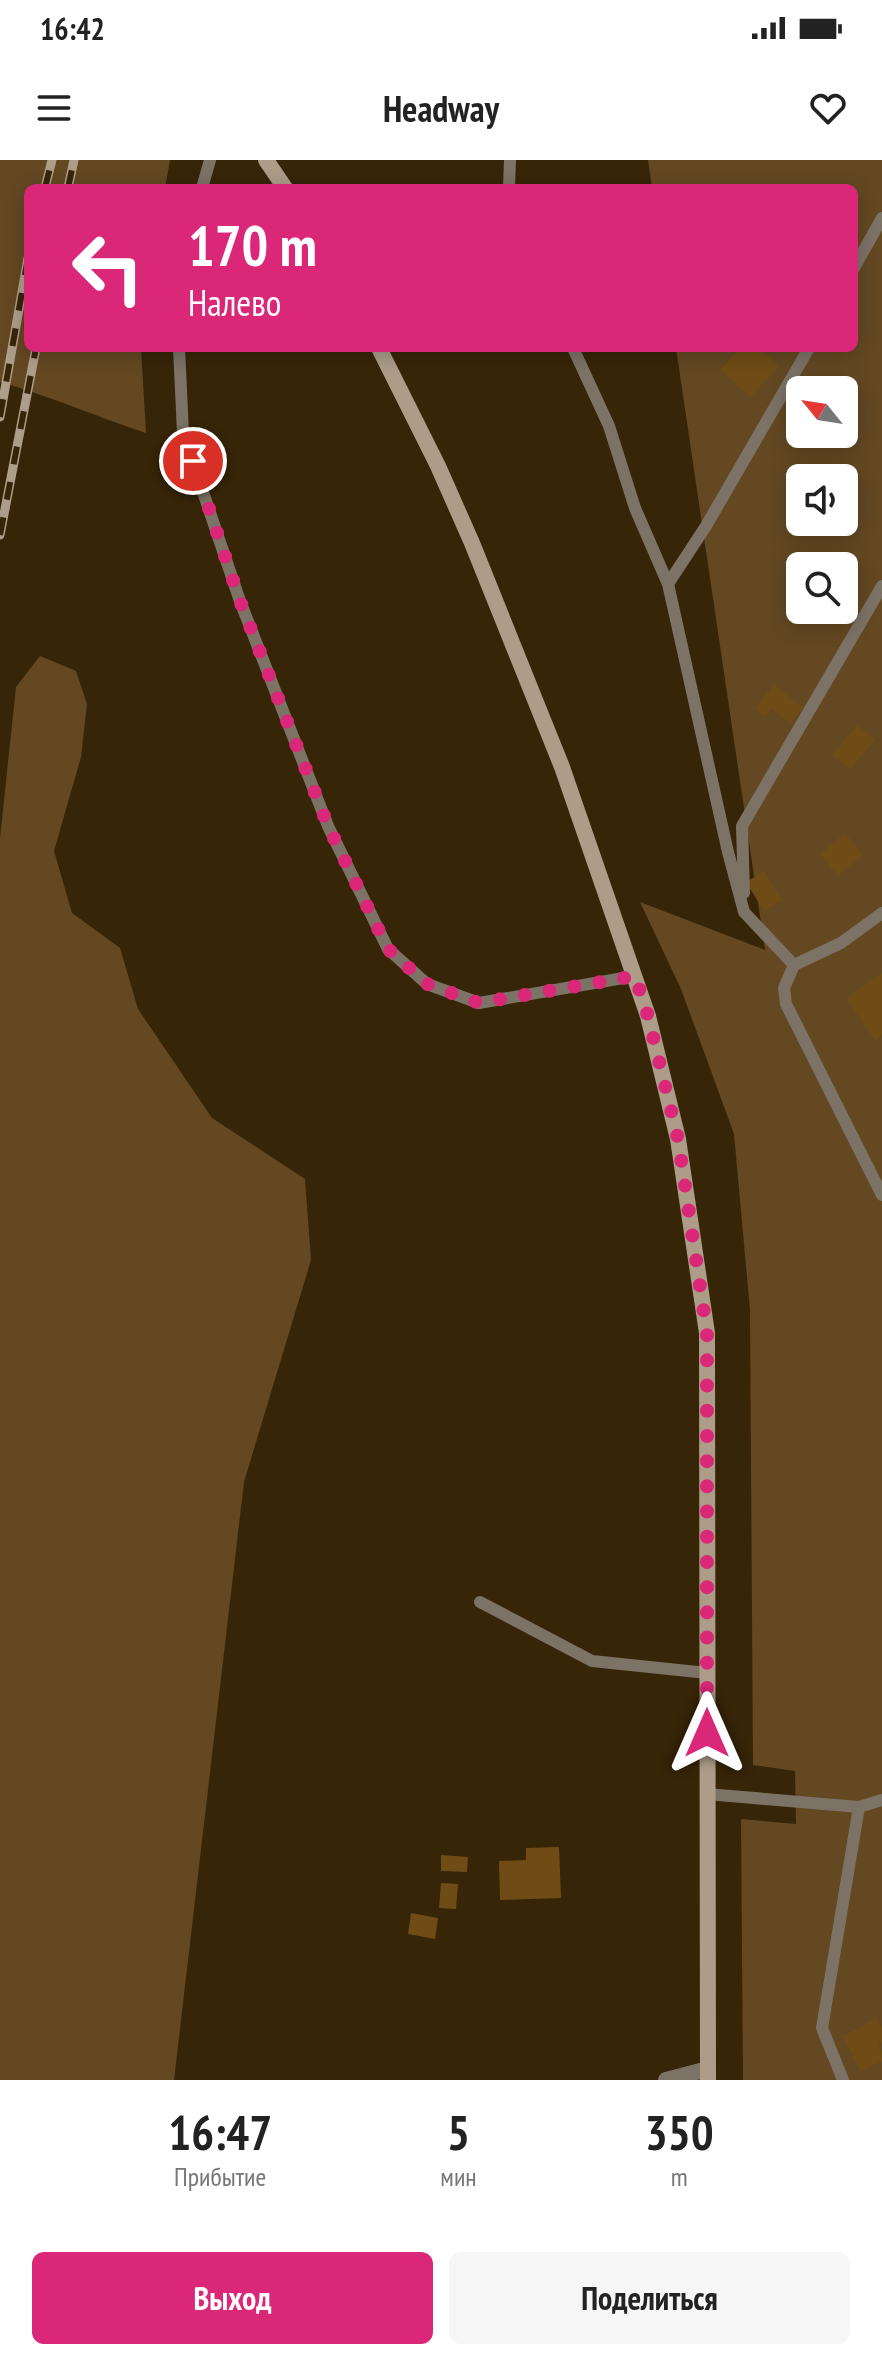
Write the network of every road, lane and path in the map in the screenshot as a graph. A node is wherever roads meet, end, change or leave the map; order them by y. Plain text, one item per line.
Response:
1 (210, 160) edge
2 (266, 160) edge
3 (510, 160) edge
4 (203, 184) edge
5 (282, 184) edge
6 (509, 184) edge
7 (882, 218) edge
8 (858, 261) edge
9 (179, 352) edge
10 (381, 352) edge
11 (575, 352) edge
12 (807, 352) edge
13 (668, 584) junction
14 (882, 586) edge
15 (744, 912) junction
16 (882, 913) edge
17 (794, 965) junction
18 (635, 976) junction
19 (882, 1195) edge
20 (480, 1602) dead end
21 (707, 1673) junction
22 (707, 1794) junction
23 (882, 1800) edge
24 (859, 1807) junction
25 (708, 2075) edge
26 (666, 2080) edge
27 (843, 2080) edge

1 - 4 lane
2 - 5 main road
3 - 6 lane
7 - 8 lane
9 - 18 lane
10 - 18 main road
11 - 13 lane
12 - 13 lane
13 - 15 lane
14 - 15 lane
15 - 17 lane
16 - 17 lane
17 - 19 lane
18 - 21 main road
20 - 21 lane
21 - 22 main road
22 - 24 lane
22 - 25 main road
23 - 24 lane
24 - 27 lane
25 - 26 street

